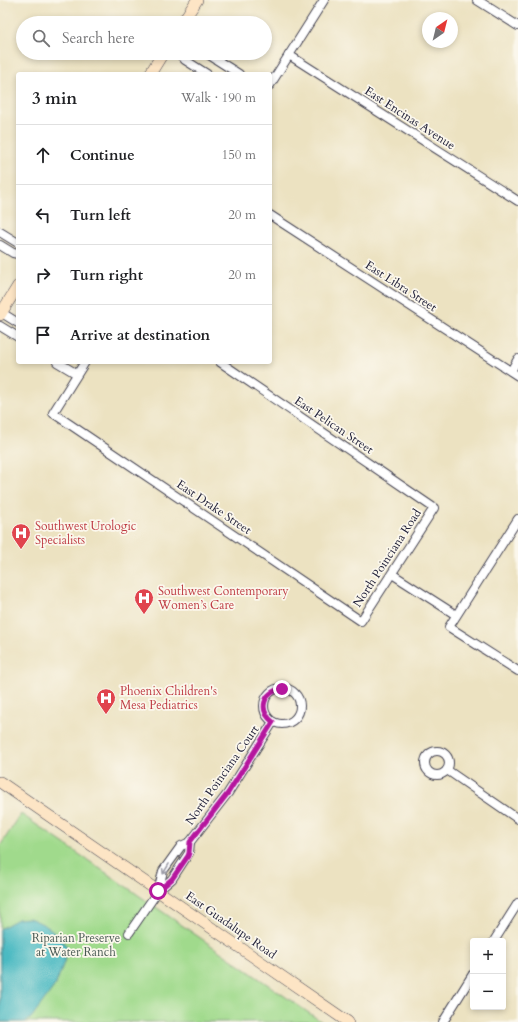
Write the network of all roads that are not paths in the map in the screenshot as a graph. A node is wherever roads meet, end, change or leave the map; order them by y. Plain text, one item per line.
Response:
1 (197, 0) edge
2 (324, 0) edge
3 (477, 0) edge
4 (187, 16) edge
5 (518, 26) edge
6 (289, 56) junction
7 (159, 60) edge
8 (185, 60) edge
9 (217, 60) edge
10 (151, 72) edge
11 (203, 72) edge
12 (235, 72) edge
13 (272, 82) edge
14 (518, 202) edge
15 (272, 216) edge
16 (0, 232) edge
17 (16, 242) edge
18 (0, 245) edge
19 (16, 254) edge
20 (16, 289) edge
21 (1, 314) edge
22 (16, 322) edge
23 (0, 326) edge
24 (16, 337) edge
25 (518, 359) edge
26 (60, 364) edge
27 (82, 364) edge
28 (223, 364) edge
29 (511, 371) junction
30 (77, 374) junction
31 (518, 376) edge
32 (434, 508) joint
33 (518, 519) edge
34 (392, 574) junction
35 (456, 616) junction
36 (361, 622) joint
37 (518, 671) edge
38 (273, 722) junction
39 (448, 770) dead end
40 (0, 782) edge
41 (518, 818) edge
42 (158, 891) junction
43 (518, 903) edge
44 (129, 933) dead end
45 (496, 938) edge
46 (470, 979) edge
47 (348, 1022) edge
48 (443, 1022) edge

1 - 4 main road
2 - 6 street
3 - 5 street
6 - 13 street
6 - 14 street, East Encinas Avenue
7 - 10 main road
8 - 11 street
9 - 12 street
15 - 29 street, East Libra Street
16 - 17 street
18 - 19 street
20 - 21 main road
21 - 22 street
23 - 24 street
25 - 29 street
26 - 30 street
27 - 30 street
28 - 32 street, East Pelican Street
29 - 31 street, East Libra Street
30 - 36 street, East Drake Street
32 - 34 street, North Poinciana Road
33 - 35 street
34 - 35 street
34 - 36 street, North Poinciana Road
35 - 37 street
38 - 38 street, North Poinciana Court
38 - 42 street, North Poinciana Court
39 - 41 street
40 - 42 main road, East Guadalupe Road
42 - 44 street, North Poinciana Court
42 - 47 main road, East Guadalupe Road
43 - 45 street
46 - 48 street

